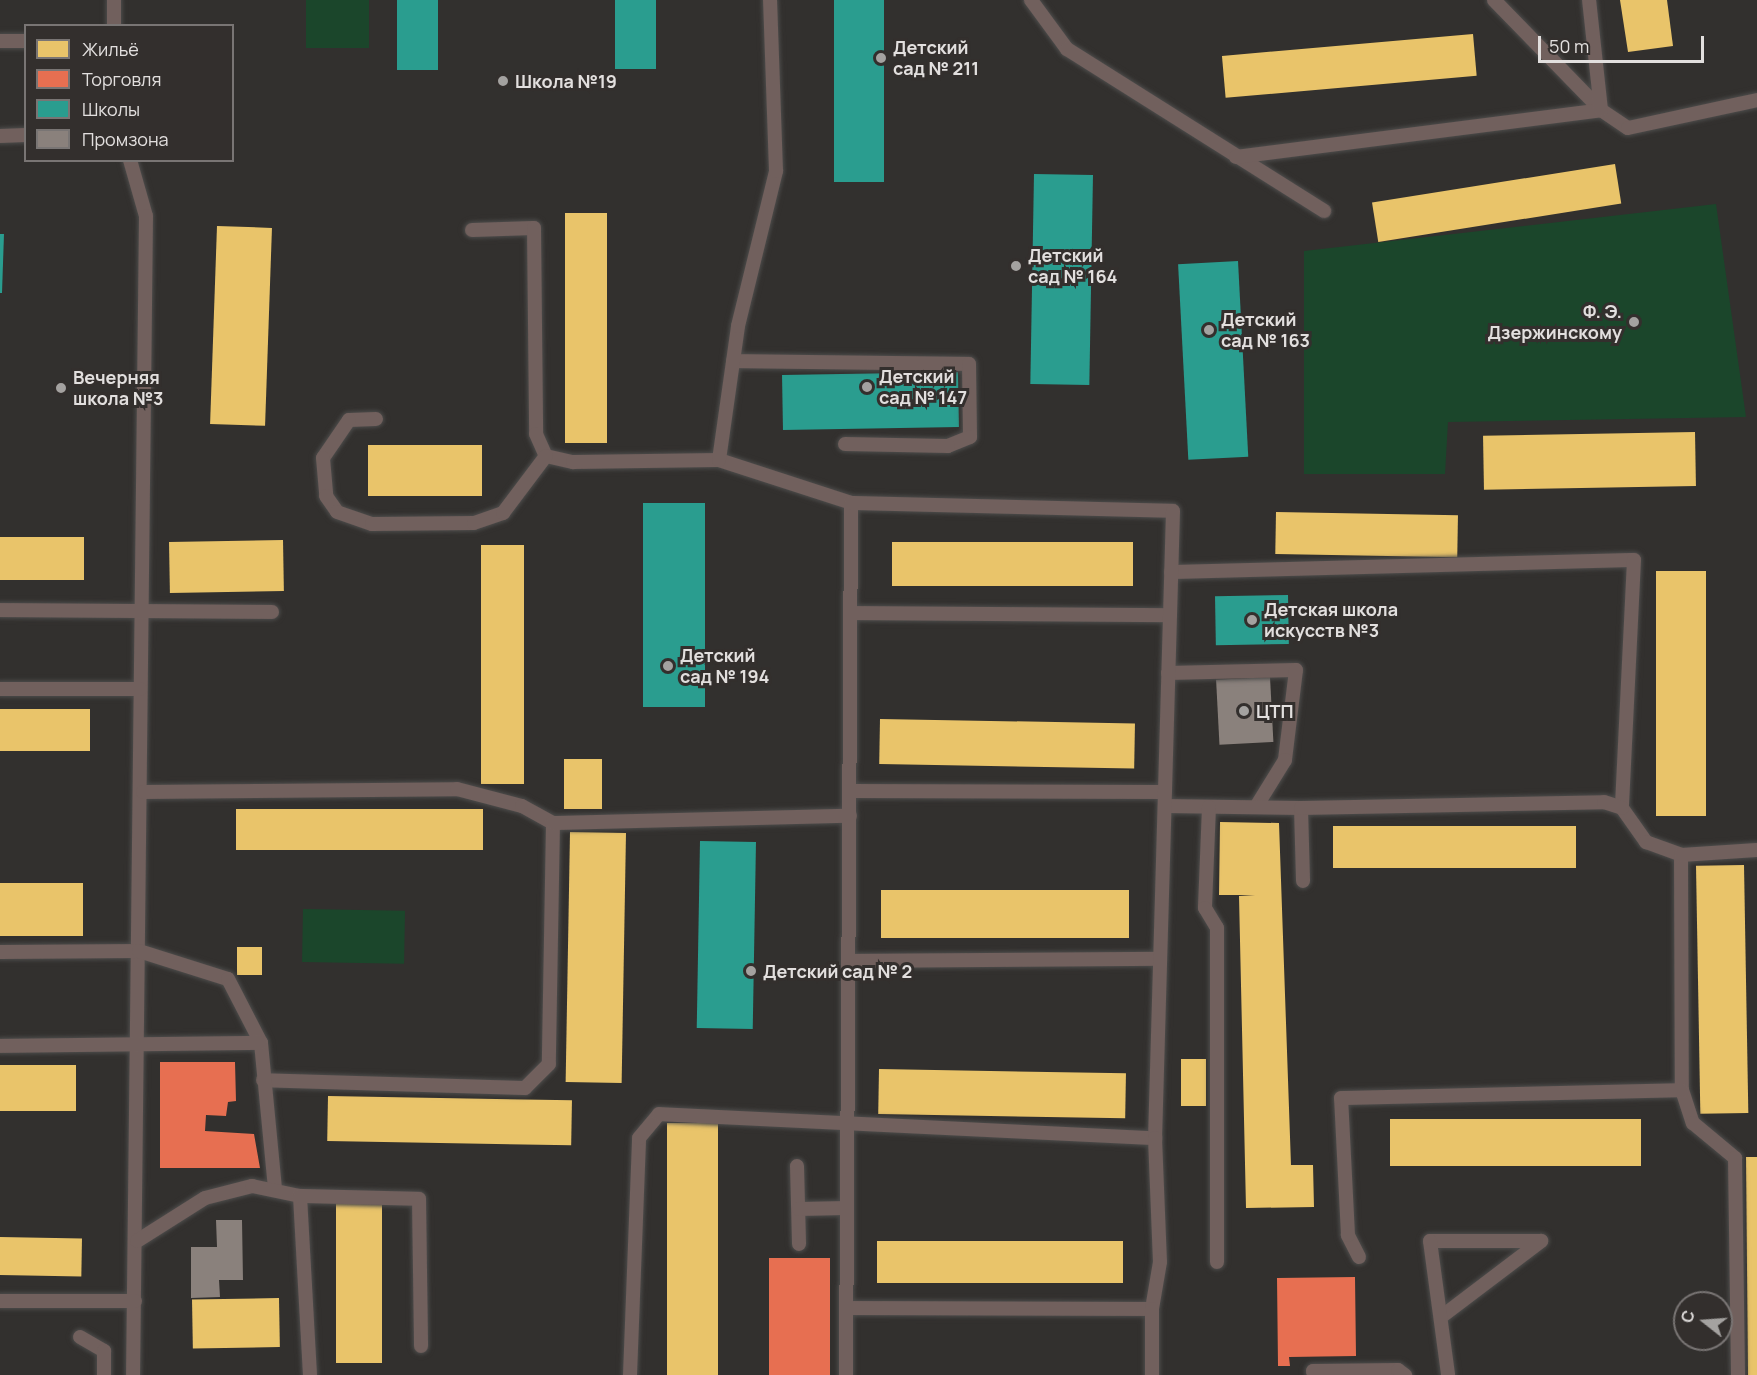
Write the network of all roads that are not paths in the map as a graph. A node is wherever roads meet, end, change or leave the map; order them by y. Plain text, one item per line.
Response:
1 (114, 0) edge
2 (770, 0) edge
3 (1031, 0) edge
4 (1494, 0) edge
5 (1589, 0) edge
6 (114, 24) edge
7 (0, 41) edge
8 (24, 41) edge
9 (1757, 100) edge
10 (1601, 110) junction
11 (24, 135) edge
12 (0, 136) edge
13 (1236, 158) junction
14 (130, 162) edge
15 (1324, 211) dead end
16 (472, 230) dead end
17 (733, 361) junction
18 (376, 419) dead end
19 (845, 444) dead end
20 (546, 456) junction
21 (719, 460) junction
22 (851, 503) junction
23 (1171, 572) junction
24 (0, 610) edge
25 (272, 612) dead end
26 (851, 613) junction
27 (139, 614) junction
28 (1170, 615) junction
29 (1168, 673) junction
30 (0, 689) edge
31 (140, 689) junction
32 (850, 791) junction
33 (143, 792) junction
34 (1165, 799) junction
35 (1209, 807) junction
36 (1256, 807) junction
37 (1301, 808) junction
38 (1622, 808) junction
39 (850, 816) junction
40 (553, 823) junction
41 (1757, 850) edge
42 (1681, 855) junction
43 (1303, 881) dead end
44 (139, 951) junction
45 (0, 952) edge
46 (1160, 959) junction
47 (849, 962) junction
48 (261, 1043) junction
49 (0, 1046) edge
50 (138, 1048) junction
51 (263, 1080) junction
52 (1682, 1090) junction
53 (846, 1127) junction
54 (1155, 1138) junction
55 (797, 1166) dead end
56 (275, 1188) junction
57 (300, 1196) junction
58 (846, 1208) junction
59 (799, 1209) junction
60 (137, 1241) junction
61 (799, 1244) dead end
62 (1359, 1257) dead end
63 (1217, 1262) dead end
64 (0, 1301) edge
65 (135, 1301) junction
66 (846, 1308) junction
67 (1152, 1309) junction
68 (1441, 1317) junction
69 (80, 1337) dead end
70 (421, 1346) dead end
71 (104, 1375) edge
72 (133, 1375) edge
73 (310, 1375) edge
74 (630, 1375) edge
75 (846, 1375) edge
76 (1152, 1375) edge
77 (1314, 1375) edge
78 (1405, 1375) edge
79 (1449, 1375) edge
80 (1738, 1375) edge

1 - 6 lane
2 - 17 lane
3 - 13 lane
4 - 10 lane
5 - 10 lane
7 - 8 lane
9 - 10 lane
10 - 13 lane
11 - 12 lane
13 - 15 lane
14 - 27 lane
16 - 20 lane
17 - 19 lane
17 - 21 lane
18 - 20 lane
20 - 21 lane
21 - 22 lane
22 - 23 lane
22 - 26 lane
23 - 28 lane
23 - 38 lane
24 - 27 lane
25 - 27 lane
26 - 28 lane
26 - 32 lane
27 - 31 lane
28 - 29 lane
29 - 34 lane
29 - 36 lane
30 - 31 lane
31 - 33 lane
32 - 34 lane
32 - 39 lane
33 - 40 lane
33 - 44 lane
34 - 35 lane
34 - 46 lane
35 - 36 lane
35 - 63 lane
36 - 37 lane
37 - 38 lane
37 - 43 lane
38 - 42 lane
39 - 40 lane
39 - 47 lane
40 - 51 lane
41 - 42 lane
42 - 52 lane
44 - 45 lane
44 - 48 lane
44 - 50 lane
46 - 47 lane
46 - 54 lane
47 - 53 lane
48 - 50 lane
48 - 51 lane
49 - 50 lane
50 - 60 lane
51 - 56 lane
52 - 62 lane
52 - 80 lane
53 - 54 lane
53 - 58 lane
53 - 74 lane
54 - 67 lane
55 - 59 lane
56 - 57 lane
56 - 60 lane
57 - 70 lane
57 - 73 lane
58 - 59 lane
58 - 66 lane
59 - 61 lane
60 - 65 lane
64 - 65 lane
65 - 72 lane
66 - 67 lane
66 - 75 lane
67 - 76 lane
68 - 68 lane
68 - 79 lane
69 - 71 lane
77 - 78 lane

